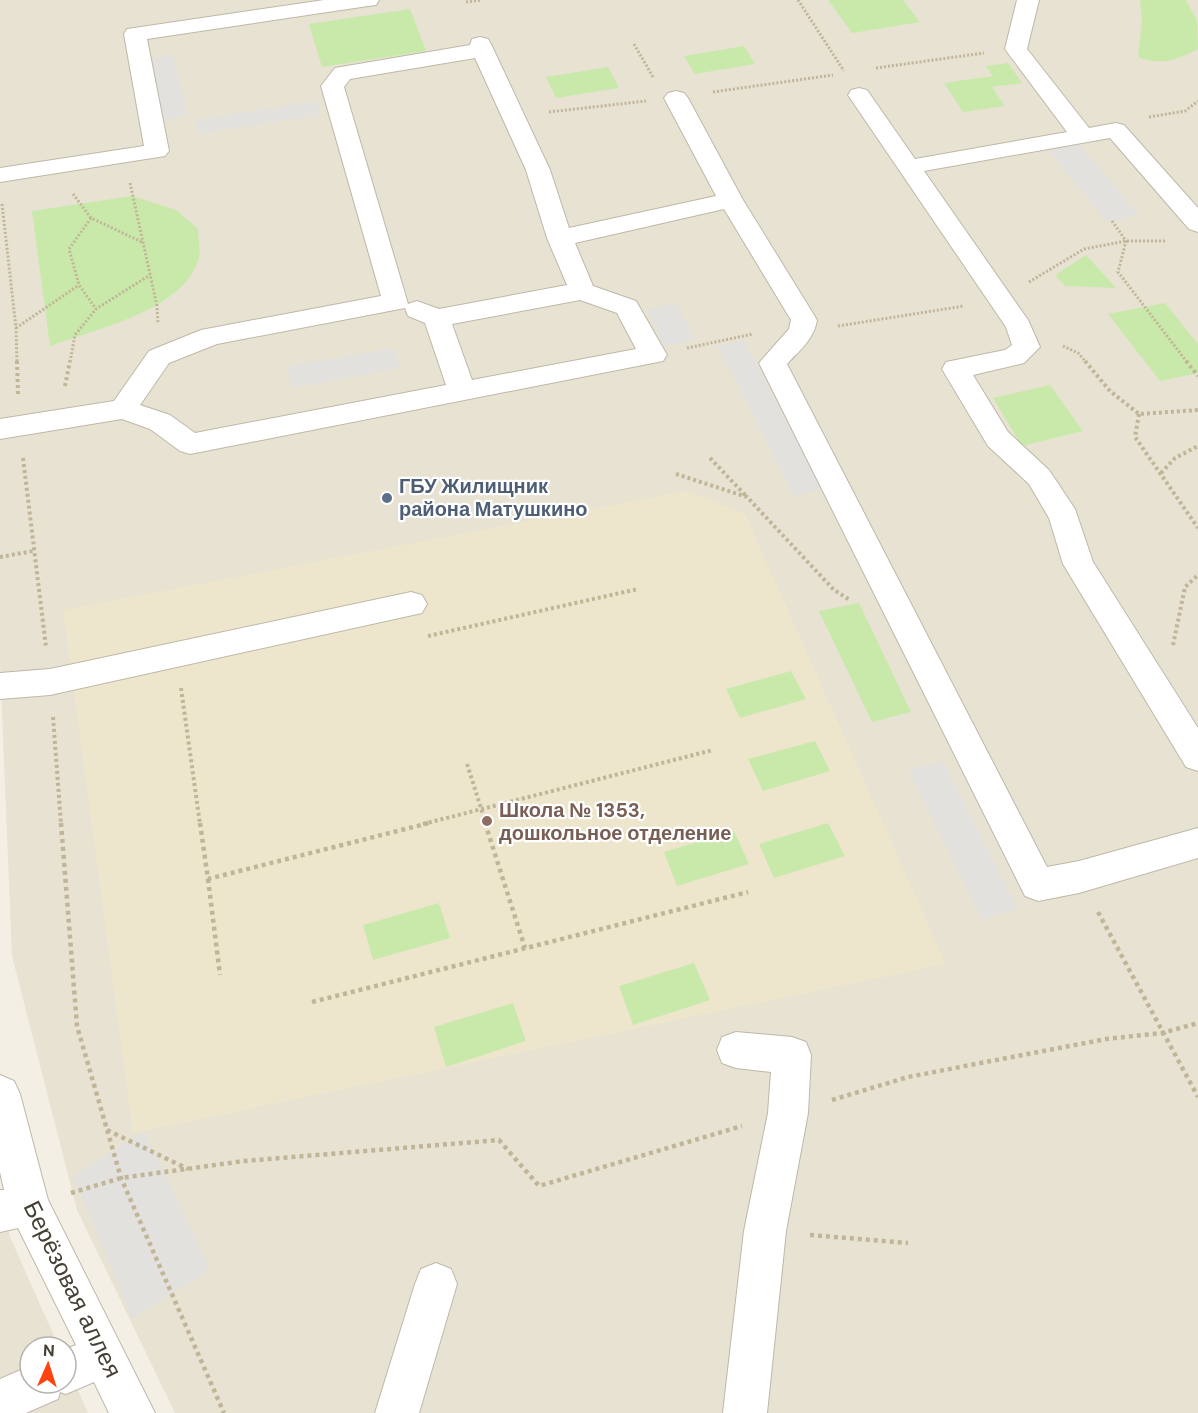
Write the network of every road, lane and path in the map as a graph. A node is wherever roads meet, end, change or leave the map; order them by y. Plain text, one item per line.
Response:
1 (368, 0) edge
2 (481, 0) edge
3 (798, 0) edge
4 (1028, 0) edge
5 (466, 2) dead end
6 (1016, 49) junction
7 (845, 73) junction
8 (859, 94) joint
9 (676, 98) junction
10 (1198, 101) edge
11 (512, 116) junction
12 (1116, 130) junction
13 (1082, 135) junction
14 (125, 156) junction
15 (60, 166) junction
16 (909, 167) junction
17 (1, 184) edge
18 (731, 200) junction
19 (91, 218) junction
20 (1112, 221) dead end
21 (1198, 224) edge
22 (560, 238) junction
23 (1126, 241) junction
24 (1174, 241) dead end
25 (142, 242) junction
26 (150, 275) junction
27 (1026, 284) dead end
28 (80, 285) junction
29 (582, 291) junction
30 (396, 302) junction
31 (96, 309) junction
32 (437, 318) junction
33 (1019, 326) junction
34 (16, 328) junction
35 (159, 357) junction
36 (1198, 376) edge
37 (462, 393) junction
38 (123, 409) junction
39 (1198, 410) edge
40 (1139, 414) junction
41 (58, 419) junction
42 (10, 427) edge
43 (1198, 446) edge
44 (710, 458) dead end
45 (1161, 473) junction
46 (676, 474) dead end
47 (747, 497) junction
48 (1198, 528) edge
49 (33, 551) junction
50 (0, 557) edge
51 (1198, 575) edge
52 (854, 603) dead end
53 (411, 604) dead end
54 (176, 655) junction
55 (50, 682) junction
56 (0, 686) edge
57 (1162, 700) junction
58 (713, 750) dead end
59 (1198, 757) edge
60 (468, 764) dead end
61 (483, 809) junction
62 (1198, 843) edge
63 (1079, 877) junction
64 (208, 879) junction
65 (748, 892) dead end
66 (525, 948) junction
67 (220, 975) dead end
68 (312, 1002) dead end
69 (1198, 1023) edge
70 (1162, 1033) junction
71 (736, 1050) dead end
72 (0, 1094) edge
73 (1198, 1097) edge
74 (788, 1113) junction
75 (106, 1130) junction
76 (189, 1169) junction
77 (121, 1178) junction
78 (15, 1208) edge
79 (765, 1231) junction
80 (908, 1243) dead end
81 (436, 1284) dead end
82 (104, 1354) junction
83 (78, 1366) edge
84 (18, 1394) edge
85 (0, 1402) edge
86 (133, 1413) edge
87 (224, 1413) edge
88 (397, 1413) edge
89 (745, 1413) edge

1 - 14 street
2 - 5 path
3 - 7 path
4 - 6 street
6 - 7 path
6 - 13 street
7 - 8 path
7 - 9 path
8 - 16 street
9 - 11 path
9 - 18 street
10 - 12 path
11 - 22 street
11 - 30 street
12 - 13 street
12 - 21 street
13 - 16 street
14 - 15 street
14 - 25 path
15 - 17 street
15 - 19 path
16 - 33 street
17 - 34 path
18 - 22 street
18 - 63 street
19 - 25 path
19 - 28 path
20 - 23 path
22 - 29 street
23 - 24 path
23 - 27 path
23 - 36 path
25 - 26 path
26 - 31 path
26 - 35 path
28 - 31 path
28 - 34 path
29 - 32 street
29 - 37 street
30 - 32 street
30 - 35 street
31 - 41 path
32 - 37 street
33 - 40 path
33 - 57 street
34 - 42 path
35 - 38 street
37 - 38 street
38 - 41 street
39 - 40 path
40 - 45 path
41 - 42 street
42 - 49 path
43 - 45 path
44 - 47 path
45 - 48 path
46 - 47 path
47 - 52 path
49 - 50 path
49 - 55 path
51 - 57 path
53 - 54 street
54 - 55 street
54 - 64 path
55 - 56 street
55 - 75 path
57 - 59 street
58 - 61 path
60 - 61 path
61 - 64 path
61 - 66 path
62 - 63 street
63 - 70 path
64 - 67 path
65 - 66 path
66 - 68 path
69 - 70 path
70 - 73 path
70 - 74 path
71 - 74 street
72 - 78 street, Берёзовая аллея
74 - 76 path
74 - 79 street
75 - 76 path
75 - 77 path
76 - 77 path
77 - 78 path
77 - 87 path
78 - 82 street, Берёзовая аллея
79 - 80 path
79 - 89 street
81 - 88 street
82 - 83 street
82 - 86 street, Берёзовая аллея
84 - 85 street

